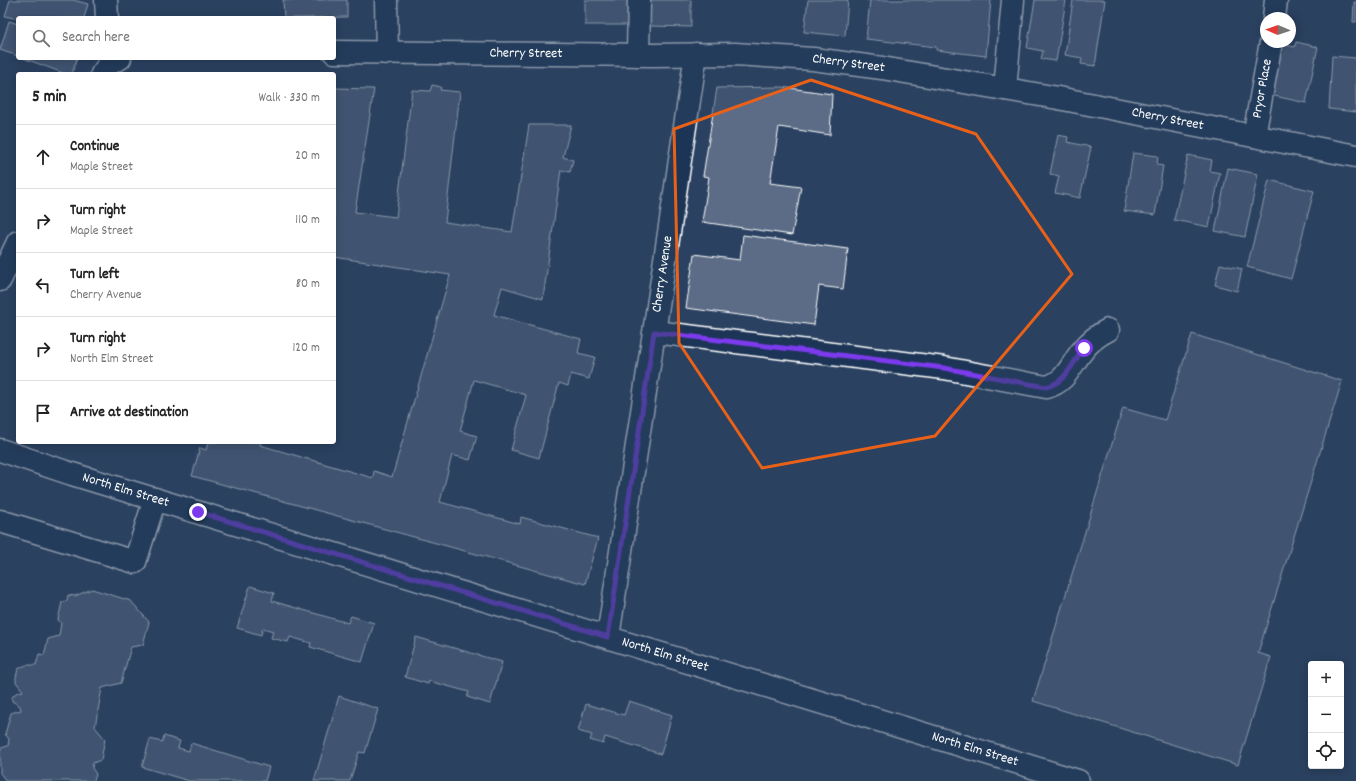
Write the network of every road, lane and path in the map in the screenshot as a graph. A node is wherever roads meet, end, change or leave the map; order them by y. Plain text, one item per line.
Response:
1 (106, 0) edge
2 (386, 0) edge
3 (639, 0) edge
4 (1013, 0) edge
5 (1276, 0) edge
6 (1275, 12) edge
7 (106, 16) edge
8 (1270, 48) edge
9 (336, 52) edge
10 (387, 53) junction
11 (696, 54) junction
12 (638, 55) junction
13 (1005, 89) junction
14 (1254, 136) junction
15 (1356, 156) edge
16 (16, 246) edge
17 (0, 280) edge
18 (1108, 330) dead end
19 (654, 332) junction
20 (1, 455) edge
21 (155, 499) junction
22 (0, 521) edge
23 (608, 637) junction
24 (1078, 781) edge

1 - 7 street
2 - 10 street
3 - 12 street
4 - 13 street
5 - 6 street
8 - 14 street, Pryor Place
9 - 10 street, Cherry Street
10 - 12 street, Cherry Street
11 - 12 street, Cherry Street
11 - 13 street, Cherry Street
11 - 19 street, Cherry Avenue
13 - 14 street, Cherry Street
14 - 15 street, Cherry Street
16 - 17 street
18 - 19 street
19 - 23 street, Cherry Avenue
20 - 21 street, North Elm Street
21 - 22 street
21 - 23 street, North Elm Street
23 - 24 street, North Elm Street

